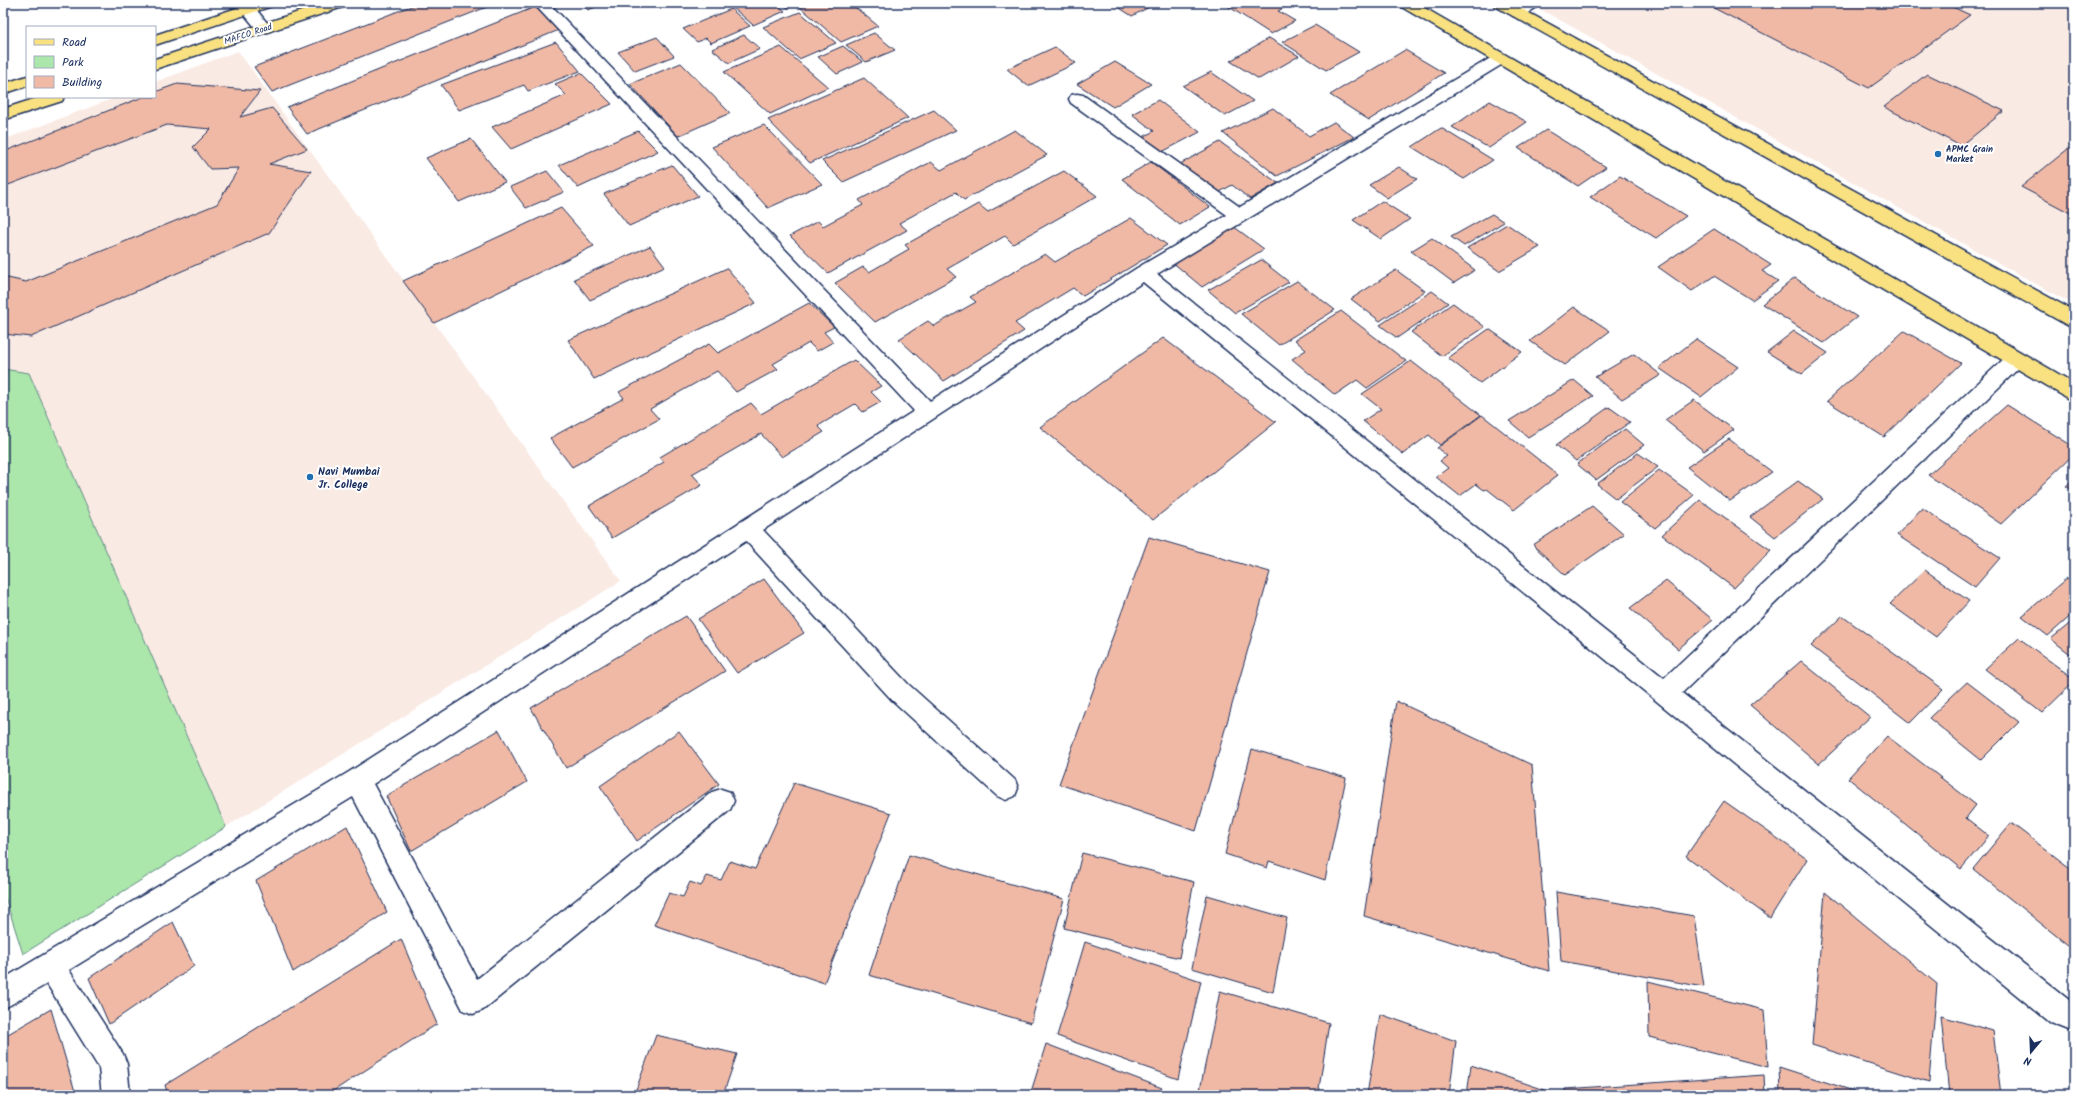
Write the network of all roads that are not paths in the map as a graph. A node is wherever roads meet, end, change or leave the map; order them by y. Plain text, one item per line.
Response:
1 (267, 3) edge
2 (341, 3) edge
3 (541, 3) edge
4 (1405, 3) edge
5 (1500, 3) edge
6 (1535, 3) edge
7 (245, 6) edge
8 (1518, 13) junction
9 (264, 28) junction
10 (156, 40) edge
11 (1500, 58) junction
12 (156, 64) edge
13 (26, 81) edge
14 (3, 89) edge
15 (53, 98) edge
16 (1077, 99) dead end
17 (3, 115) edge
18 (1240, 216) junction
19 (1144, 273) junction
20 (2074, 320) edge
21 (2016, 359) junction
22 (2074, 393) edge
23 (928, 412) junction
24 (748, 528) junction
25 (1665, 694) junction
26 (358, 780) junction
27 (1006, 788) dead end
28 (721, 801) dead end
29 (51, 966) junction
30 (3, 995) edge
31 (2074, 1018) edge
32 (116, 1095) edge

1 - 7 main road
2 - 9 main road, MAFCO Road
3 - 23 street
4 - 11 main road
5 - 8 main road
6 - 8 street
7 - 9 street
7 - 10 main road
8 - 20 main road
9 - 12 main road, MAFCO Road
11 - 18 street
11 - 21 main road
13 - 14 main road
15 - 17 main road
16 - 18 street
18 - 19 street
19 - 23 street
19 - 25 street
21 - 22 main road
21 - 25 street
23 - 24 street
24 - 26 street
24 - 27 street
25 - 31 street
26 - 28 street
26 - 29 street
29 - 30 street
29 - 32 street

